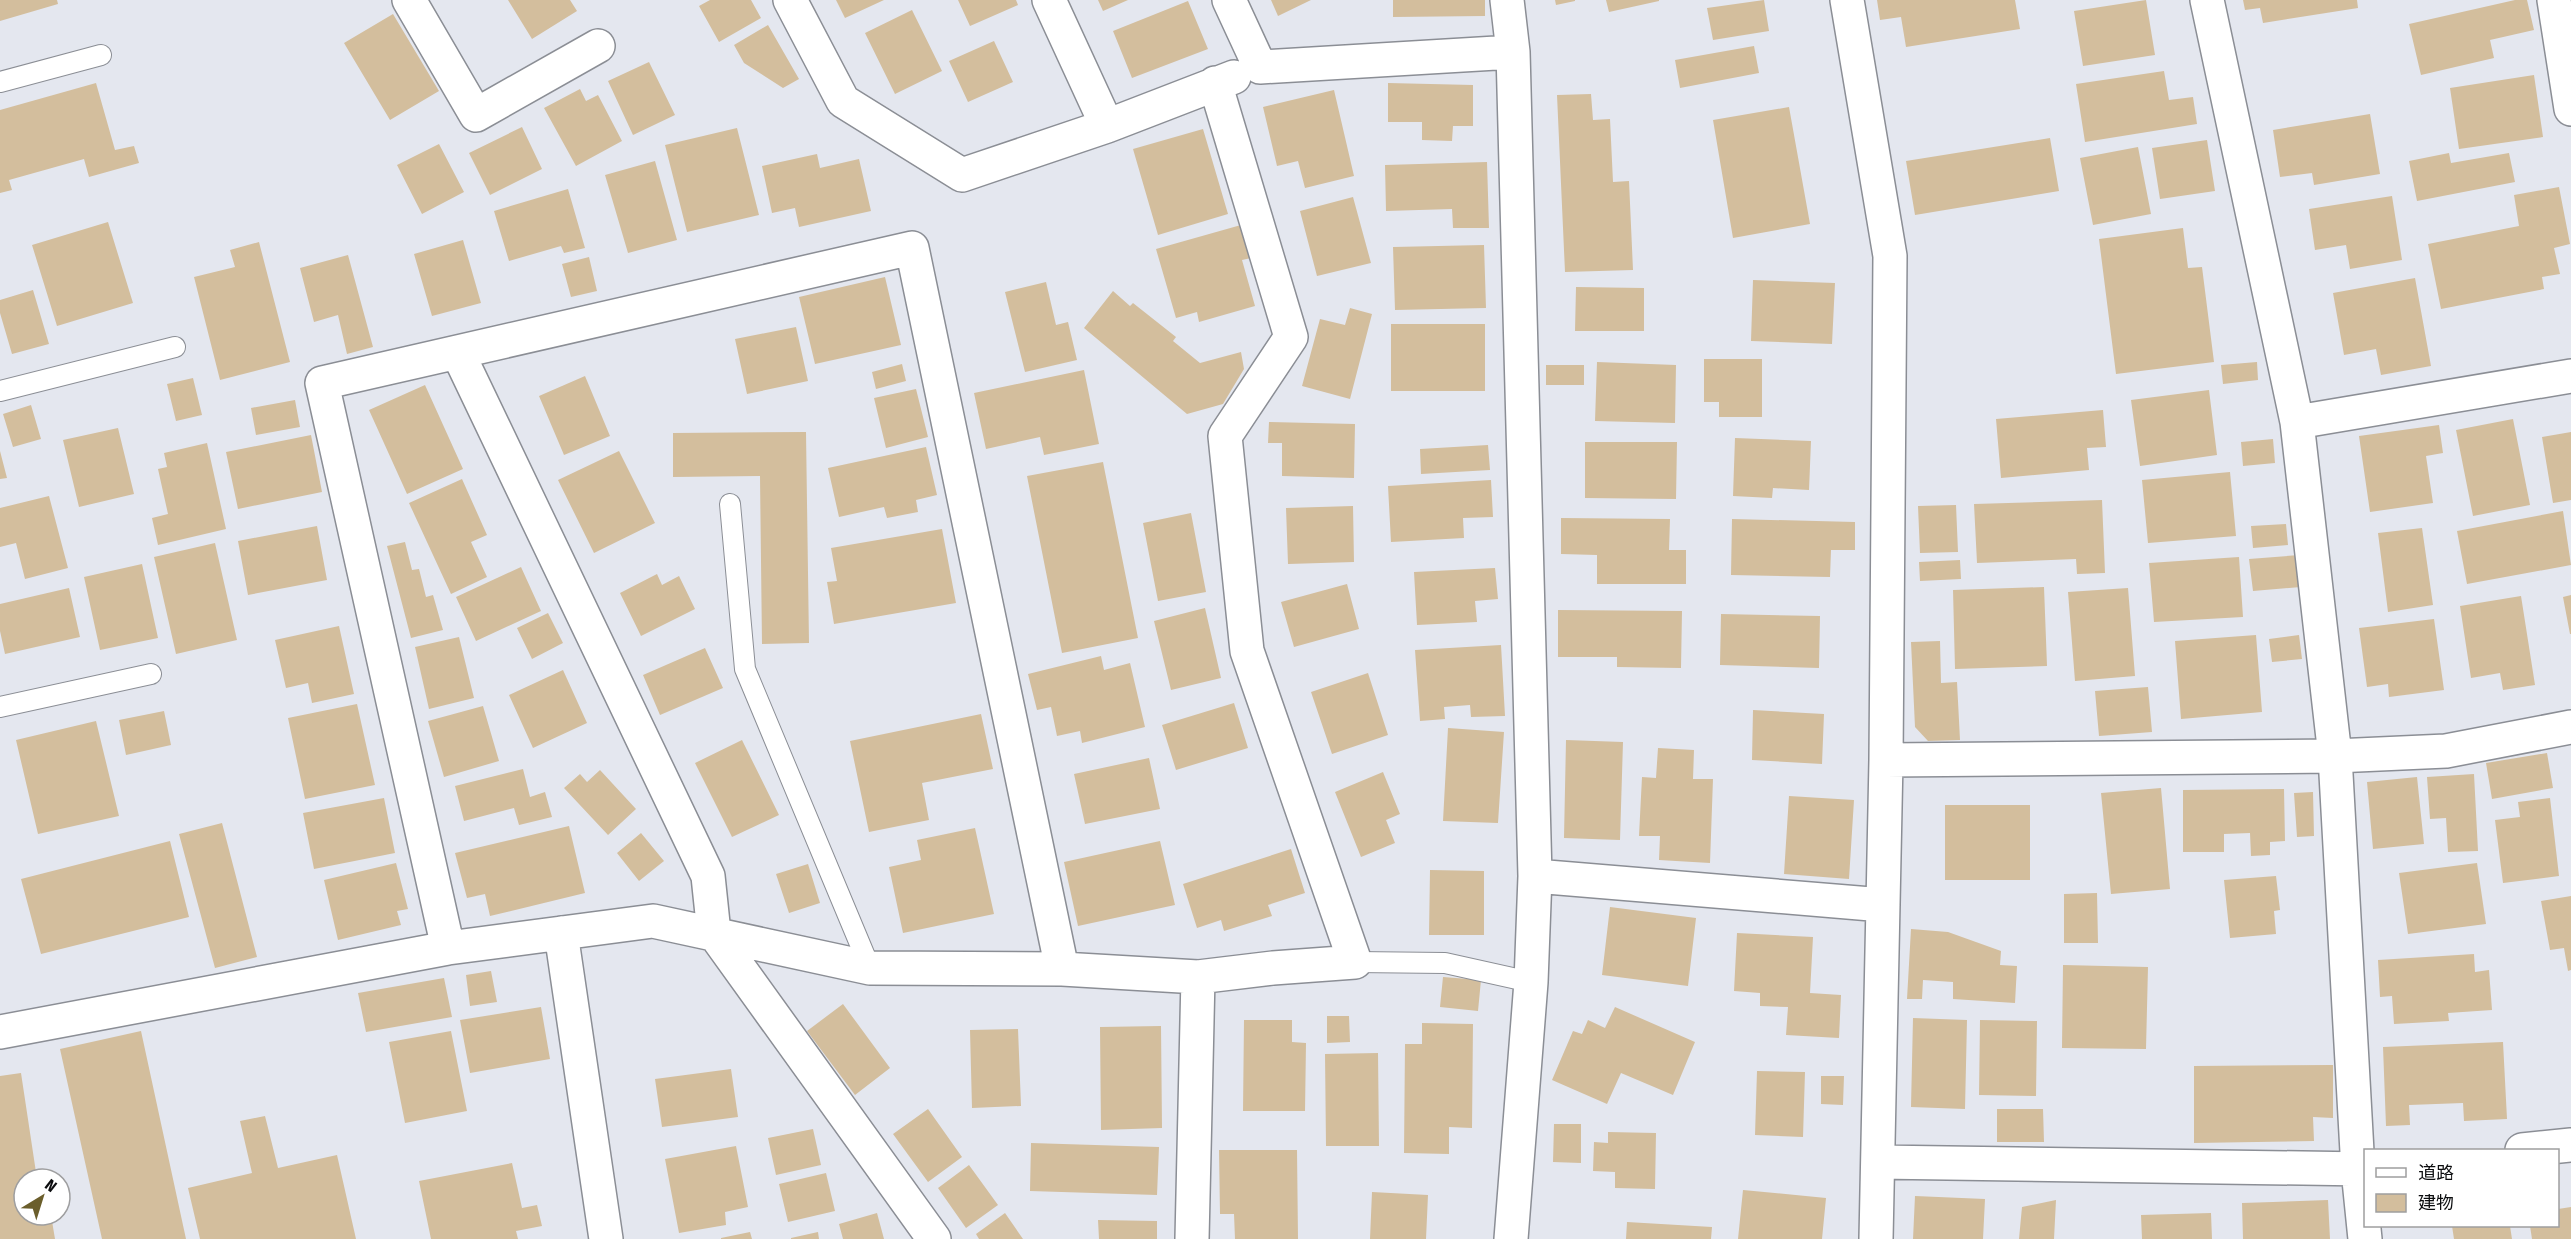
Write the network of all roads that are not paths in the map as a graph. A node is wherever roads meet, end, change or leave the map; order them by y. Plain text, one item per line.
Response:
1 (409, 0) edge
2 (790, 0) edge
3 (1049, 0) edge
4 (1229, 0) edge
5 (1507, 0) edge
6 (1846, 0) edge
7 (2207, 0) edge
8 (2561, 11) edge
9 (598, 46) dead end
10 (1513, 52) junction
11 (101, 55) dead end
12 (1260, 68) junction
13 (0, 82) edge
14 (1215, 84) junction
15 (2571, 109) edge
16 (1107, 126) junction
17 (175, 347) dead end
18 (458, 353) junction
19 (2571, 376) edge
20 (0, 391) edge
21 (2297, 422) junction
22 (730, 504) dead end
23 (151, 674) dead end
24 (0, 707) edge
25 (2571, 727) edge
26 (2335, 756) junction
27 (1886, 760) junction
28 (1535, 876) junction
29 (1882, 905) junction
30 (561, 933) junction
31 (714, 933) junction
32 (448, 948) junction
33 (1355, 962) junction
34 (870, 968) junction
35 (1062, 969) junction
36 (1198, 978) junction
37 (1531, 982) junction
38 (0, 1032) edge
39 (2571, 1145) edge
40 (2532, 1149) edge
41 (1878, 1162) junction
42 (2362, 1169) edge
43 (2364, 1216) edge
44 (606, 1239) edge
45 (934, 1239) edge
46 (1192, 1239) edge
47 (1511, 1239) edge
48 (1876, 1239) edge

1 - 9 street
2 - 16 street
3 - 16 street
4 - 12 street
5 - 10 street
6 - 27 street
7 - 21 street
8 - 15 street
10 - 12 street
10 - 28 street
11 - 13 lane
12 - 14 street
14 - 16 street
14 - 33 street
17 - 20 lane
18 - 31 street
18 - 32 street
18 - 35 street
19 - 21 street
21 - 26 street
22 - 34 lane
23 - 24 lane
25 - 26 street
26 - 27 street
26 - 42 street
27 - 29 street
28 - 29 street
28 - 37 street
29 - 41 street
30 - 31 street
30 - 32 street
30 - 44 street
31 - 34 street
31 - 45 street
32 - 38 street
33 - 36 street
33 - 37 lane
34 - 35 street
35 - 36 street
36 - 46 street
37 - 47 street
39 - 40 street
41 - 42 street
41 - 48 street
42 - 43 street

